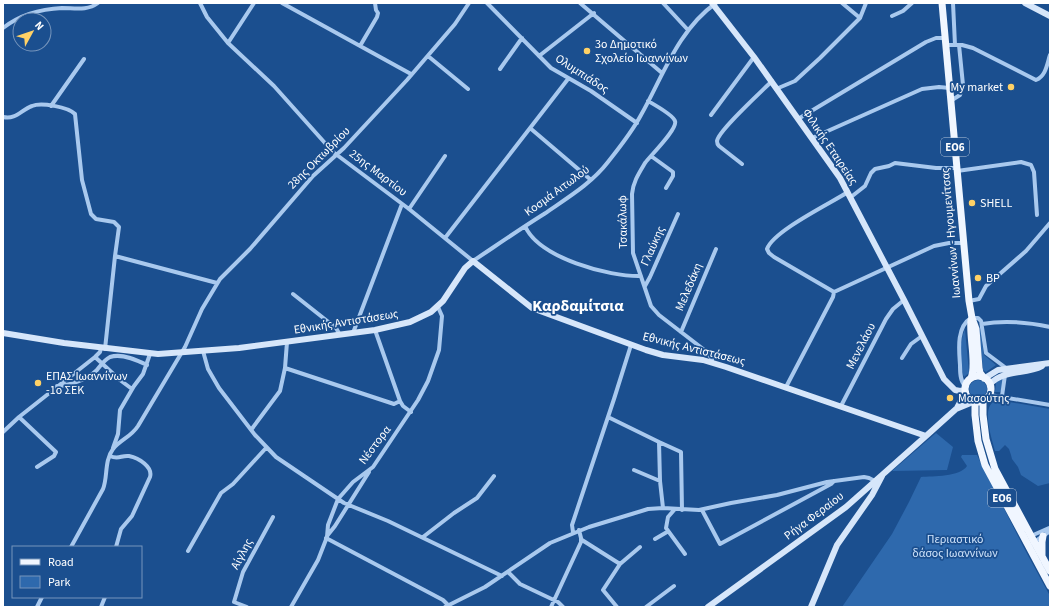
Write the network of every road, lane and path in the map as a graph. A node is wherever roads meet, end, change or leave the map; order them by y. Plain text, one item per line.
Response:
1 (98, 3) edge
2 (200, 3) edge
3 (254, 3) edge
4 (282, 3) edge
5 (375, 3) edge
6 (469, 3) edge
7 (487, 3) edge
8 (580, 3) edge
9 (664, 3) edge
10 (842, 3) edge
11 (866, 3) edge
12 (912, 3) edge
13 (942, 3) edge
14 (953, 3) edge
15 (1025, 3) edge
16 (714, 4) edge
17 (594, 13) junction
18 (892, 16) dead end
19 (1050, 16) edge
20 (860, 18) junction
21 (3, 28) edge
22 (688, 30) junction
23 (522, 38) junction
24 (946, 41) junction
25 (228, 43) junction
26 (957, 45) junction
27 (360, 46) junction
28 (1050, 55) edge
29 (428, 56) junction
30 (539, 56) junction
31 (754, 56) junction
32 (84, 59) dead end
33 (500, 69) dead end
34 (662, 73) junction
35 (412, 74) junction
36 (568, 79) junction
37 (772, 81) junction
38 (468, 89) dead end
39 (776, 89) junction
40 (951, 89) junction
41 (952, 100) junction
42 (648, 101) junction
43 (51, 106) junction
44 (711, 115) dead end
45 (3, 117) edge
46 (798, 119) junction
47 (636, 123) junction
48 (530, 128) junction
49 (812, 138) junction
50 (337, 155) junction
51 (445, 156) dead end
52 (651, 156) junction
53 (742, 164) dead end
54 (956, 170) junction
55 (591, 180) junction
56 (666, 188) dead end
57 (850, 195) junction
58 (402, 204) junction
59 (409, 209) junction
60 (678, 214) dead end
61 (1037, 215) dead end
62 (1050, 223) edge
63 (525, 226) junction
64 (445, 238) junction
65 (963, 243) junction
66 (716, 249) dead end
67 (116, 256) junction
68 (474, 261) junction
69 (887, 268) junction
70 (641, 276) junction
71 (217, 283) junction
72 (645, 286) junction
73 (834, 292) junction
74 (293, 294) dead end
75 (904, 300) junction
76 (969, 301) junction
77 (438, 307) junction
78 (972, 318) junction
79 (982, 324) junction
80 (1050, 327) edge
81 (375, 330) junction
82 (681, 332) junction
83 (3, 333) edge
84 (353, 333) junction
85 (340, 335) junction
86 (922, 336) junction
87 (287, 342) junction
88 (631, 345) junction
89 (103, 348) junction
90 (203, 351) junction
91 (181, 353) junction
92 (150, 354) junction
93 (95, 357) junction
94 (902, 358) dead end
95 (712, 362) junction
96 (102, 363) junction
97 (1048, 363) edge
98 (147, 365) junction
99 (285, 368) junction
100 (1006, 371) junction
101 (971, 378) junction
102 (986, 380) junction
103 (57, 386) junction
104 (786, 387) junction
105 (132, 389) junction
106 (965, 389) junction
107 (990, 395) junction
108 (1002, 396) junction
109 (400, 401) junction
110 (974, 402) junction
111 (983, 402) junction
112 (1050, 405) edge
113 (841, 406) junction
114 (956, 409) junction
115 (411, 412) junction
116 (19, 417) junction
117 (608, 417) junction
118 (250, 430) junction
119 (3, 432) edge
120 (926, 436) junction
121 (659, 442) junction
122 (266, 448) junction
123 (112, 450) junction
124 (110, 456) junction
125 (38, 467) dead end
126 (373, 467) junction
127 (634, 470) dead end
128 (884, 473) junction
129 (494, 476) dead end
130 (660, 481) junction
131 (834, 481) junction
132 (875, 481) junction
133 (338, 499) junction
134 (348, 505) junction
135 (663, 508) junction
136 (675, 509) junction
137 (682, 510) junction
138 (702, 510) junction
139 (273, 517) dead end
140 (578, 530) junction
141 (1049, 530) edge
142 (573, 532) junction
143 (668, 532) junction
144 (1043, 536) junction
145 (327, 537) junction
146 (423, 537) junction
147 (655, 539) dead end
148 (582, 540) junction
149 (1030, 541) junction
150 (72, 546) edge
151 (116, 546) edge
152 (640, 547) dead end
153 (188, 551) dead end
154 (685, 554) dead end
155 (1042, 557) junction
156 (620, 564) junction
157 (1050, 571) edge
158 (508, 572) junction
159 (502, 576) junction
160 (674, 586) dead end
161 (1050, 586) edge
162 (42, 598) edge
163 (554, 600) junction
164 (446, 606) edge
165 (37, 607) edge
166 (246, 607) edge
167 (291, 607) edge
168 (551, 607) edge
169 (563, 607) edge
170 (617, 607) edge
171 (646, 607) edge
172 (708, 607) edge
173 (811, 607) edge

1 - 21 street
2 - 25 street, 25ης Μαρτίου
3 - 25 street
4 - 27 street
5 - 27 street
6 - 29 street, 28ης Οκτωβρίου
7 - 23 street, Ολυμπιάδος
8 - 17 street
9 - 22 street
10 - 20 street
11 - 20 street
12 - 18 street
13 - 24 main road, Ιωαννίνων - Ηγουμενίτσας / ΕΟ6
14 - 26 street
15 - 19 street
16 - 22 street, Κοσμά Αιτωλού
16 - 31 street, Φιλικής Εταιρείας
17 - 30 street
17 - 34 street
20 - 39 street
22 - 34 street, Κοσμά Αιτωλού
23 - 30 street, Ολυμπιάδος
23 - 33 street
24 - 26 street
24 - 40 main road, Ιωαννίνων - Ηγουμενίτσας / ΕΟ6
24 - 46 street
25 - 50 street, 25ης Μαρτίου
26 - 28 street
26 - 41 street
27 - 35 street
29 - 35 street, 28ης Οκτωβρίου
29 - 38 street
30 - 36 street, Ολυμπιάδος
31 - 37 street, Φιλικής Εταιρείας
31 - 44 street
32 - 43 street
34 - 42 street, Κοσμά Αιτωλού
35 - 50 street, 28ης Οκτωβρίου
36 - 47 street, Ολυμπιάδος
36 - 48 street
37 - 39 street, Φιλικής Εταιρείας
37 - 53 street
39 - 46 street, Φιλικής Εταιρείας
40 - 41 main road, Ιωαννίνων - Ηγουμενίτσας / ΕΟ6
40 - 49 street
41 - 54 main road, Ιωαννίνων - Ηγουμενίτσας / ΕΟ6
42 - 47 street, Κοσμά Αιτωλού
42 - 52 street, Τσακάλωφ
43 - 45 street
43 - 67 street
46 - 49 street, Φιλικής Εταιρείας
47 - 55 street, Κοσμά Αιτωλού
48 - 55 street
48 - 64 street
49 - 57 street, Φιλικής Εταιρείας
50 - 58 street, 25ης Μαρτίου
50 - 71 street, 28ης Οκτωβρίου
51 - 59 street
52 - 56 street
52 - 70 street, Τσακάλωφ
54 - 57 street
54 - 61 street
54 - 65 main road, Ιωαννίνων - Ηγουμενίτσας / ΕΟ6
55 - 63 street, Κοσμά Αιτωλού
57 - 69 street, Φιλικής Εταιρείας
57 - 73 street
58 - 59 street, 25ης Μαρτίου
58 - 84 street
59 - 64 street, 25ης Μαρτίου
60 - 72 street, Γλαύκης
62 - 76 street
63 - 68 street, Κοσμά Αιτωλού
63 - 70 street
64 - 68 street, 25ης Μαρτίου
65 - 69 street
65 - 76 main road, Ιωαννίνων - Ηγουμενίτσας / ΕΟ6
66 - 82 street, Μελεδάκη
67 - 71 street
67 - 89 street
68 - 77 street, Εθνικής Αντιστάσεως
68 - 88 street, Εθνικής Αντιστάσεως
69 - 73 street
69 - 75 street, Φιλικής Εταιρείας
70 - 72 street, Τσακάλωφ
71 - 91 street, 28ης Οκτωβρίου
72 - 82 street, Τσακάλωφ
73 - 104 street
74 - 85 street
75 - 86 street, Φιλικής Εταιρείας
75 - 113 street, Μενελάου
76 - 78 main road, Ιωαννίνων - Ηγουμενίτσας / ΕΟ6
77 - 81 street, Εθνικής Αντιστάσεως
77 - 115 street, Νέστορα
78 - 79 street
78 - 101 main road, Ιωαννίνων - Ηγουμενίτσας / ΕΟ6
78 - 102 main road, Ιωαννίνων - Ηγουμενίτσας / ΕΟ6
78 - 106 street
79 - 80 street
79 - 100 street
81 - 84 street, Εθνικής Αντιστάσεως
81 - 109 street
82 - 95 street, Τσακάλωφ
83 - 89 street, Εθνικής Αντιστάσεως
84 - 85 street, Εθνικής Αντιστάσεως
85 - 87 street, Εθνικής Αντιστάσεως
86 - 94 street
86 - 106 street, Φιλικής Εταιρείας
87 - 90 street, Εθνικής Αντιστάσεως
87 - 99 street
88 - 95 street, Εθνικής Αντιστάσεως
88 - 117 street
89 - 92 street, Εθνικής Αντιστάσεως
89 - 93 street
90 - 91 street, Εθνικής Αντιστάσεως
90 - 118 street
91 - 92 street, Εθνικής Αντιστάσεως
91 - 123 street, 28ης Οκτωβρίου
92 - 98 street
93 - 96 street
93 - 103 street
95 - 104 street, Εθνικής Αντιστάσεως
96 - 98 street
96 - 103 street
96 - 105 street
97 - 100 street
98 - 105 street
99 - 109 street
99 - 118 street
100 - 102 street
100 - 108 street
101 - 102 main road
101 - 106 main road, ΕΟ6
102 - 107 main road, ΕΟ6
103 - 116 street
104 - 113 street, Εθνικής Αντιστάσεως
105 - 123 street
106 - 110 main road
106 - 114 street
107 - 108 street
107 - 111 main road
108 - 112 street
109 - 115 street
110 - 111 main road
110 - 114 street
110 - 149 main road, ΕΟ6
111 - 149 main road, ΕΟ6
113 - 120 street, Εθνικής Αντιστάσεως
114 - 120 street
115 - 126 street, Νέστορα
116 - 119 street
116 - 125 street
117 - 121 street
117 - 142 street
118 - 122 street
120 - 128 street, Ρήγα Φεραίου
121 - 130 street
121 - 137 street
122 - 133 street
122 - 153 street
123 - 124 street
124 - 150 street
124 - 151 street
126 - 133 street, Νέστορα
126 - 134 street
127 - 130 street
128 - 132 street, Ρήγα Φεραίου
128 - 173 street
129 - 146 street
130 - 135 street
131 - 132 street
131 - 138 street
131 - 138 street
132 - 172 street, Ρήγα Φεραίου
133 - 134 street
133 - 145 street, Νέστορα
134 - 145 street
134 - 146 street
135 - 136 street
135 - 140 street
136 - 137 street
136 - 143 street
137 - 138 street
139 - 166 street, Αίγλης
140 - 142 street
140 - 148 street
141 - 144 street
141 - 149 street
142 - 158 street
143 - 147 street
143 - 154 street
144 - 149 street
144 - 155 main road
145 - 164 street
145 - 167 street, Νέστορα
146 - 159 street
148 - 156 street
148 - 163 street
149 - 155 main road, ΕΟ6
149 - 161 main road, ΕΟ6
152 - 156 street
155 - 157 main road, ΕΟ6
156 - 170 street
158 - 159 street
158 - 163 street
159 - 164 street
160 - 171 street
162 - 165 street
163 - 168 street
163 - 169 street

